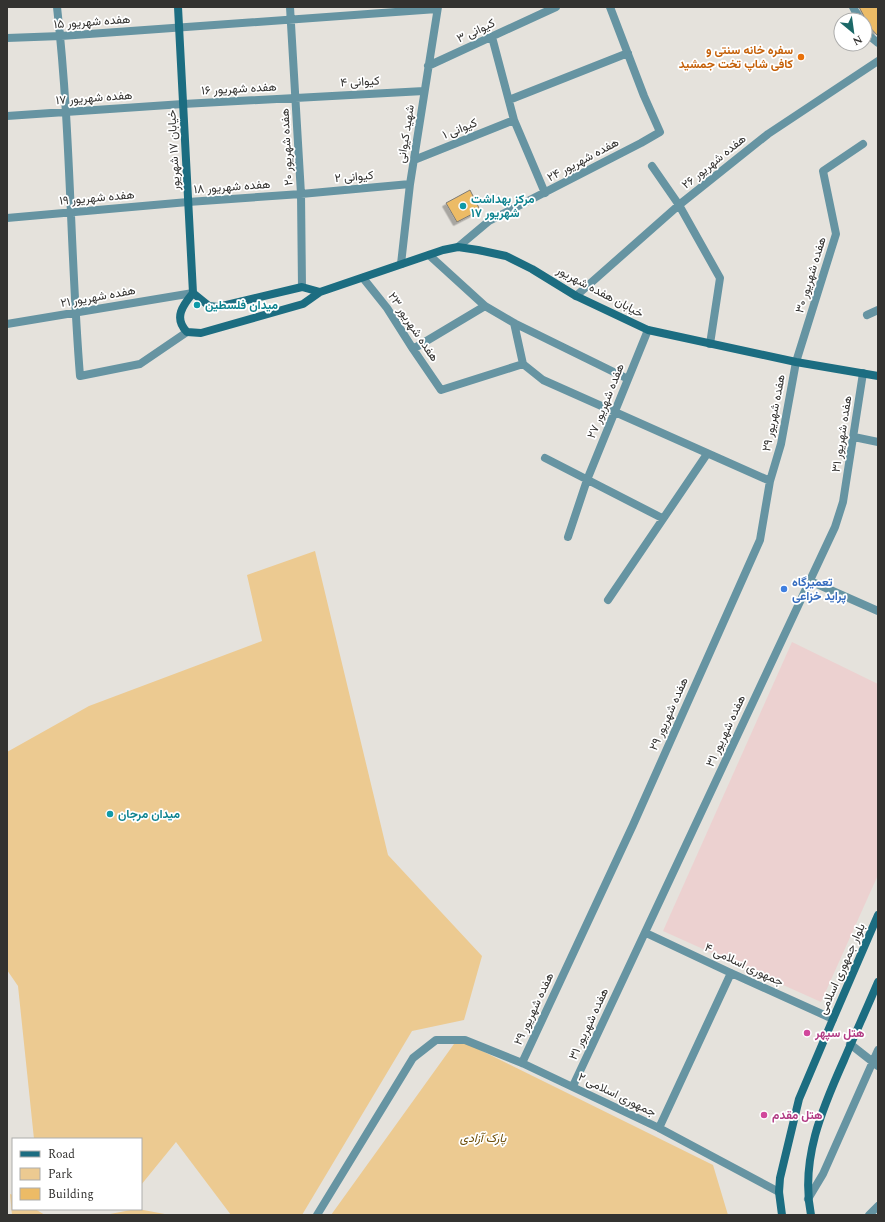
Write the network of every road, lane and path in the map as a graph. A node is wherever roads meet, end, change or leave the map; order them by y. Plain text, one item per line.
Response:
1 (57, 7) edge
2 (178, 7) edge
3 (290, 7) edge
4 (556, 7) edge
5 (610, 7) edge
6 (437, 8) edge
7 (291, 19) junction
8 (179, 27) junction
9 (61, 36) junction
10 (492, 36) junction
11 (7, 38) edge
12 (628, 53) junction
13 (878, 61) edge
14 (428, 66) junction
15 (424, 91) junction
16 (296, 98) junction
17 (509, 100) junction
18 (183, 104) junction
19 (65, 112) junction
20 (7, 116) edge
21 (514, 120) junction
22 (863, 144) dead end
23 (414, 160) junction
24 (652, 166) dead end
25 (410, 184) junction
26 (546, 193) junction
27 (301, 194) junction
28 (188, 202) junction
29 (679, 205) junction
30 (71, 213) junction
31 (7, 218) edge
32 (458, 248) junction
33 (430, 254) junction
34 (401, 264) junction
35 (363, 278) junction
36 (302, 287) junction
37 (193, 292) junction
38 (320, 292) junction
39 (576, 296) junction
40 (485, 306) junction
41 (878, 310) edge
42 (75, 313) junction
43 (867, 315) dead end
44 (514, 323) junction
45 (7, 324) edge
46 (648, 330) junction
47 (187, 332) junction
48 (710, 344) junction
49 (413, 349) junction
50 (796, 362) junction
51 (524, 364) junction
52 (863, 373) junction
53 (878, 376) edge
54 (628, 379) junction
55 (614, 411) junction
56 (854, 437) junction
57 (878, 442) edge
58 (706, 454) junction
59 (545, 458) dead end
60 (587, 480) junction
61 (770, 481) junction
62 (662, 518) junction
63 (568, 537) dead end
64 (810, 581) junction
65 (608, 600) dead end
66 (878, 610) edge
67 (878, 916) edge
68 (646, 933) junction
69 (731, 973) junction
70 (878, 982) edge
71 (833, 1018) junction
72 (850, 1044) junction
73 (878, 1050) edge
74 (522, 1063) junction
75 (875, 1064) edge
76 (572, 1086) junction
77 (659, 1128) junction
78 (779, 1192) junction
79 (808, 1199) junction
80 (878, 1206) edge
81 (316, 1215) edge
82 (782, 1215) edge
83 (811, 1215) edge
84 (869, 1215) edge

1 - 9 street
2 - 8 street, خیابان ۱۷ شهریور
3 - 7 street, هفده شهریور ۲۰
4 - 10 street, کیوانی ۳
5 - 12 street
6 - 7 street, هفده شهریور ۱۵
6 - 14 street, شهید کیوانی
7 - 8 street, هفده شهریور ۱۵
7 - 16 street, هفده شهریور ۲۰
8 - 9 street, هفده شهریور ۱۵
8 - 18 street, خیابان ۱۷ شهریور
9 - 11 street, هفده شهریور ۱۵
9 - 19 street
10 - 14 street, کیوانی ۳
10 - 17 street
12 - 17 street
12 - 26 street, هفده شهریور ۲۴
13 - 29 street, هفده شهریور ۲۶
14 - 15 street, شهید کیوانی
15 - 16 street, کیوانی ۴
15 - 23 street, شهید کیوانی
16 - 18 street, هفده شهریور ۱۶
16 - 27 street, هفده شهریور ۲۰
17 - 21 street
18 - 19 street, هفده شهریور ۱۷
18 - 28 street, خیابان ۱۷ شهریور
19 - 20 street, هفده شهریور ۱۷
19 - 30 street
21 - 23 street, کیوانی ۱
21 - 26 street
22 - 50 street, هفده شهریور ۳۰
23 - 25 street, شهید کیوانی
24 - 29 street
25 - 27 street, کیوانی ۲
25 - 34 street, شهید کیوانی
26 - 32 street, هفده شهریور ۲۴
27 - 28 street, هفده شهریور ۱۸
27 - 36 street, هفده شهریور ۲۰
28 - 30 street, هفده شهریور ۱۹
28 - 37 street, خیابان ۱۷ شهریور
29 - 39 street, هفده شهریور ۲۶
29 - 48 street
30 - 31 street, هفده شهریور ۱۹
30 - 42 street
32 - 33 street, خیابان هفده شهریور
32 - 39 street, خیابان هفده شهریور
33 - 34 street, خیابان هفده شهریور
33 - 40 street
34 - 35 street, خیابان هفده شهریور
35 - 38 street, خیابان هفده شهریور
35 - 49 street, هفده شهریور ۲۳
36 - 37 street
36 - 38 street
37 - 42 street, هفده شهریور ۲۱
37 - 47 street
38 - 47 street
39 - 46 street, خیابان هفده شهریور
40 - 44 street
40 - 49 street
41 - 43 street
42 - 45 street, هفده شهریور ۲۱
42 - 47 street
44 - 51 street
44 - 54 street
46 - 48 street, خیابان هفده شهریور
46 - 54 street, هفده شهریور ۲۷
48 - 50 street, خیابان هفده شهریور
49 - 51 street, هفده شهریور ۲۳
50 - 52 street, خیابان هفده شهریور
50 - 61 street, هفده شهریور ۲۹
51 - 55 street
52 - 53 street, خیابان هفده شهریور
52 - 56 street, هفده شهریور ۳۱
54 - 55 street, هفده شهریور ۲۷
55 - 58 street
55 - 60 street, هفده شهریور ۲۷
56 - 57 street
56 - 64 street, هفده شهریور ۳۱
58 - 61 street
58 - 62 street
59 - 60 street
60 - 62 street
60 - 63 street, هفده شهریور ۲۷
61 - 74 street, هفده شهریور ۲۹
62 - 65 street
64 - 66 street
64 - 68 street, هفده شهریور ۳۱
67 - 71 street, بلوار جمهوری اسلامی
68 - 69 street, جمهوری اسلامی ۴
68 - 76 street, هفده شهریور ۳۱
69 - 71 street, جمهوری اسلامی ۴
69 - 77 street
70 - 72 street
71 - 78 street, بلوار جمهوری اسلامی
72 - 75 street
72 - 79 street
73 - 75 street
74 - 76 street, جمهوری اسلامی ۲
74 - 81 street, جمهوری اسلامی ۲
75 - 79 street
76 - 77 street, جمهوری اسلامی ۲
77 - 78 street, جمهوری اسلامی ۲
78 - 82 street, بلوار جمهوری اسلامی
79 - 83 street
80 - 84 street

